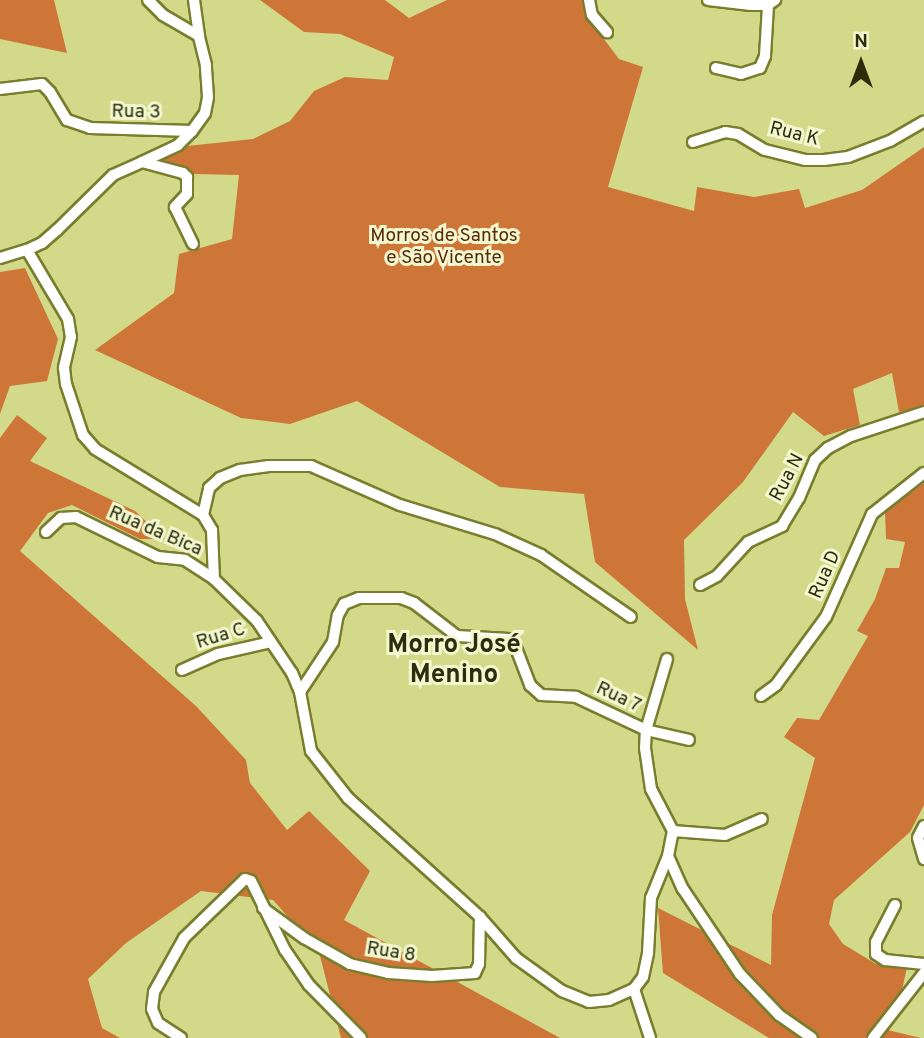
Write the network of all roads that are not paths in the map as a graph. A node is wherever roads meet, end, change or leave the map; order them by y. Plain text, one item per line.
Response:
1 (148, 0) edge
2 (194, 0) edge
3 (589, 0) edge
4 (708, 0) edge
5 (771, 2) edge
6 (607, 32) dead end
7 (199, 36) junction
8 (716, 68) dead end
9 (0, 89) edge
10 (924, 121) edge
11 (192, 131) junction
12 (693, 142) dead end
13 (142, 162) junction
14 (193, 244) dead end
15 (27, 250) junction
16 (0, 258) edge
17 (924, 412) edge
18 (924, 473) edge
19 (202, 515) junction
20 (47, 532) dead end
21 (214, 579) junction
22 (700, 584) dead end
23 (631, 617) dead end
24 (271, 642) junction
25 (667, 659) dead end
26 (182, 670) dead end
27 (300, 692) junction
28 (761, 696) dead end
29 (646, 730) junction
30 (689, 740) dead end
31 (762, 820) dead end
32 (924, 826) edge
33 (673, 831) junction
34 (668, 856) junction
35 (924, 859) edge
36 (895, 905) dead end
37 (261, 907) junction
38 (480, 917) junction
39 (924, 964) edge
40 (924, 973) edge
41 (634, 989) junction
42 (181, 1038) edge
43 (361, 1038) edge
44 (650, 1038) edge
45 (812, 1038) edge
46 (873, 1038) edge

1 - 7 street
2 - 7 street
3 - 6 street
4 - 5 street
5 - 8 street
7 - 11 street
9 - 11 street, Rua 3
10 - 12 street, Rua K
11 - 13 street
13 - 14 street
13 - 15 street
15 - 16 street
15 - 19 street
17 - 22 street, Rua N
18 - 28 street, Rua D
19 - 21 street
19 - 23 street
20 - 21 street, Rua da Bica
21 - 24 street, Rua da Bica
24 - 26 street, Rua C
24 - 27 street, Rua da Bica
25 - 29 street
27 - 29 street, Rua 7
27 - 38 street, Rua da Bica
29 - 30 street, Rua 7
29 - 33 street
31 - 33 street
32 - 35 street
33 - 34 street
34 - 41 street
34 - 45 street
36 - 39 street
37 - 38 street, Rua 8
37 - 42 street
37 - 43 street
38 - 41 street, Rua da Bica
40 - 46 street
41 - 44 street

